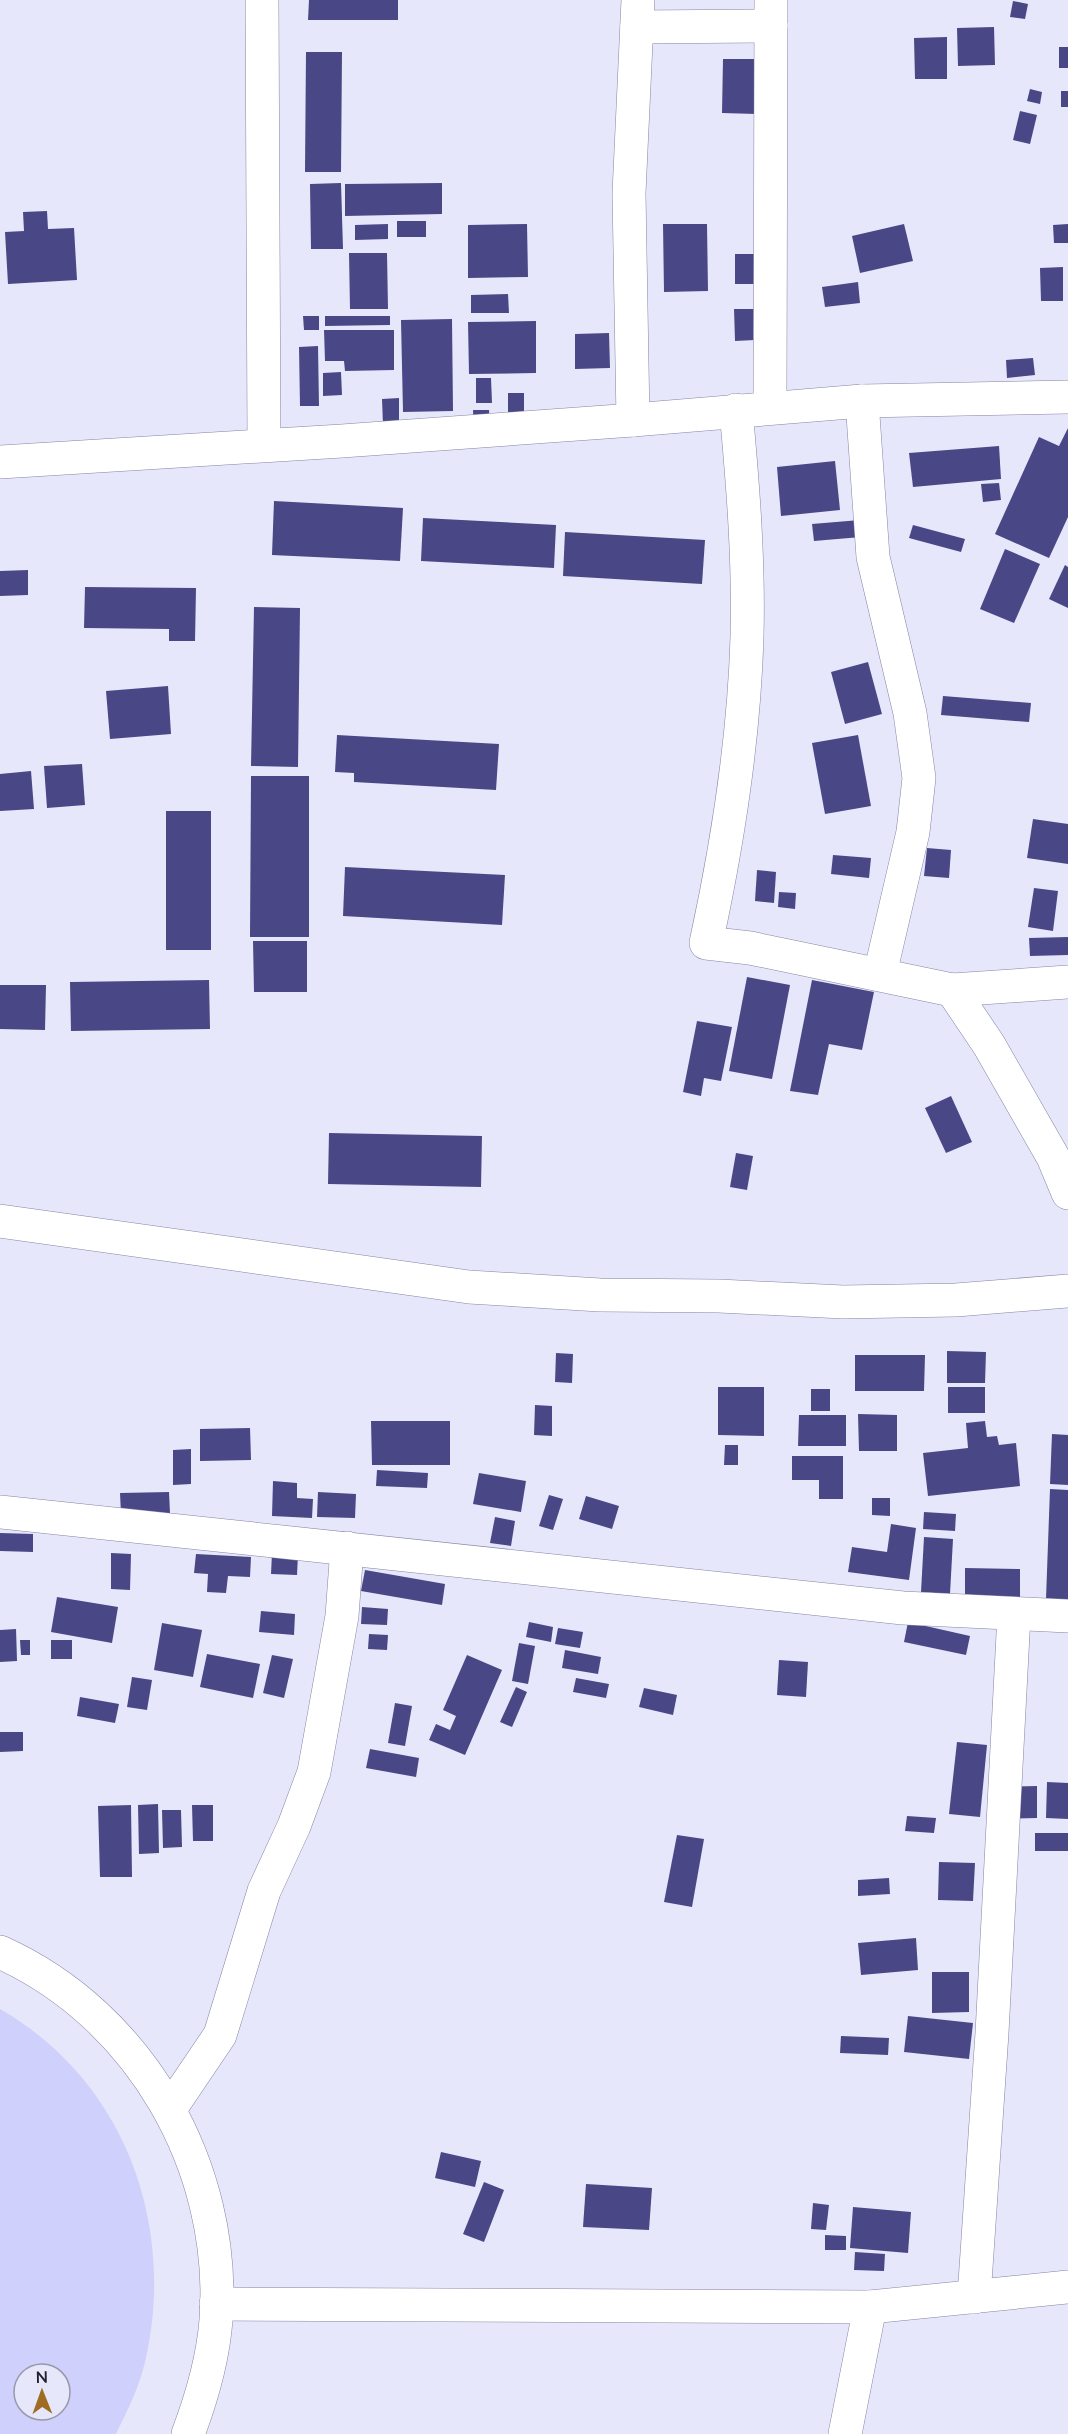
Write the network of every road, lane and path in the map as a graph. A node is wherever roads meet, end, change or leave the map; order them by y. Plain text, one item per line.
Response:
1 (262, 0) edge
2 (771, 13) edge
3 (638, 14) edge
4 (1068, 397) edge
5 (862, 401) junction
6 (770, 407) junction
7 (736, 410) junction
8 (633, 420) junction
9 (264, 445) junction
10 (0, 462) edge
11 (880, 974) junction
12 (1068, 982) edge
13 (952, 990) junction
14 (1068, 1193) edge
15 (0, 1221) edge
16 (1068, 1291) edge
17 (0, 1512) edge
18 (347, 1548) junction
19 (1014, 1615) junction
20 (1068, 1616) edge
21 (0, 1952) edge
22 (170, 2109) junction
23 (1068, 2287) edge
24 (974, 2296) junction
25 (216, 2304) junction
26 (870, 2307) junction
27 (188, 2434) edge
28 (845, 2434) edge

1 - 9 street
2 - 3 street
2 - 6 street
3 - 8 street
4 - 5 street
5 - 6 street
5 - 11 street
6 - 7 street
7 - 8 street
7 - 11 street
8 - 9 street
9 - 10 street
11 - 13 street
12 - 13 street
13 - 14 street
15 - 16 street
17 - 18 street
18 - 19 street
18 - 22 street
19 - 20 street
19 - 24 street
21 - 22 street
22 - 25 street
23 - 24 street
24 - 26 street
25 - 26 street
25 - 27 street
26 - 28 street

